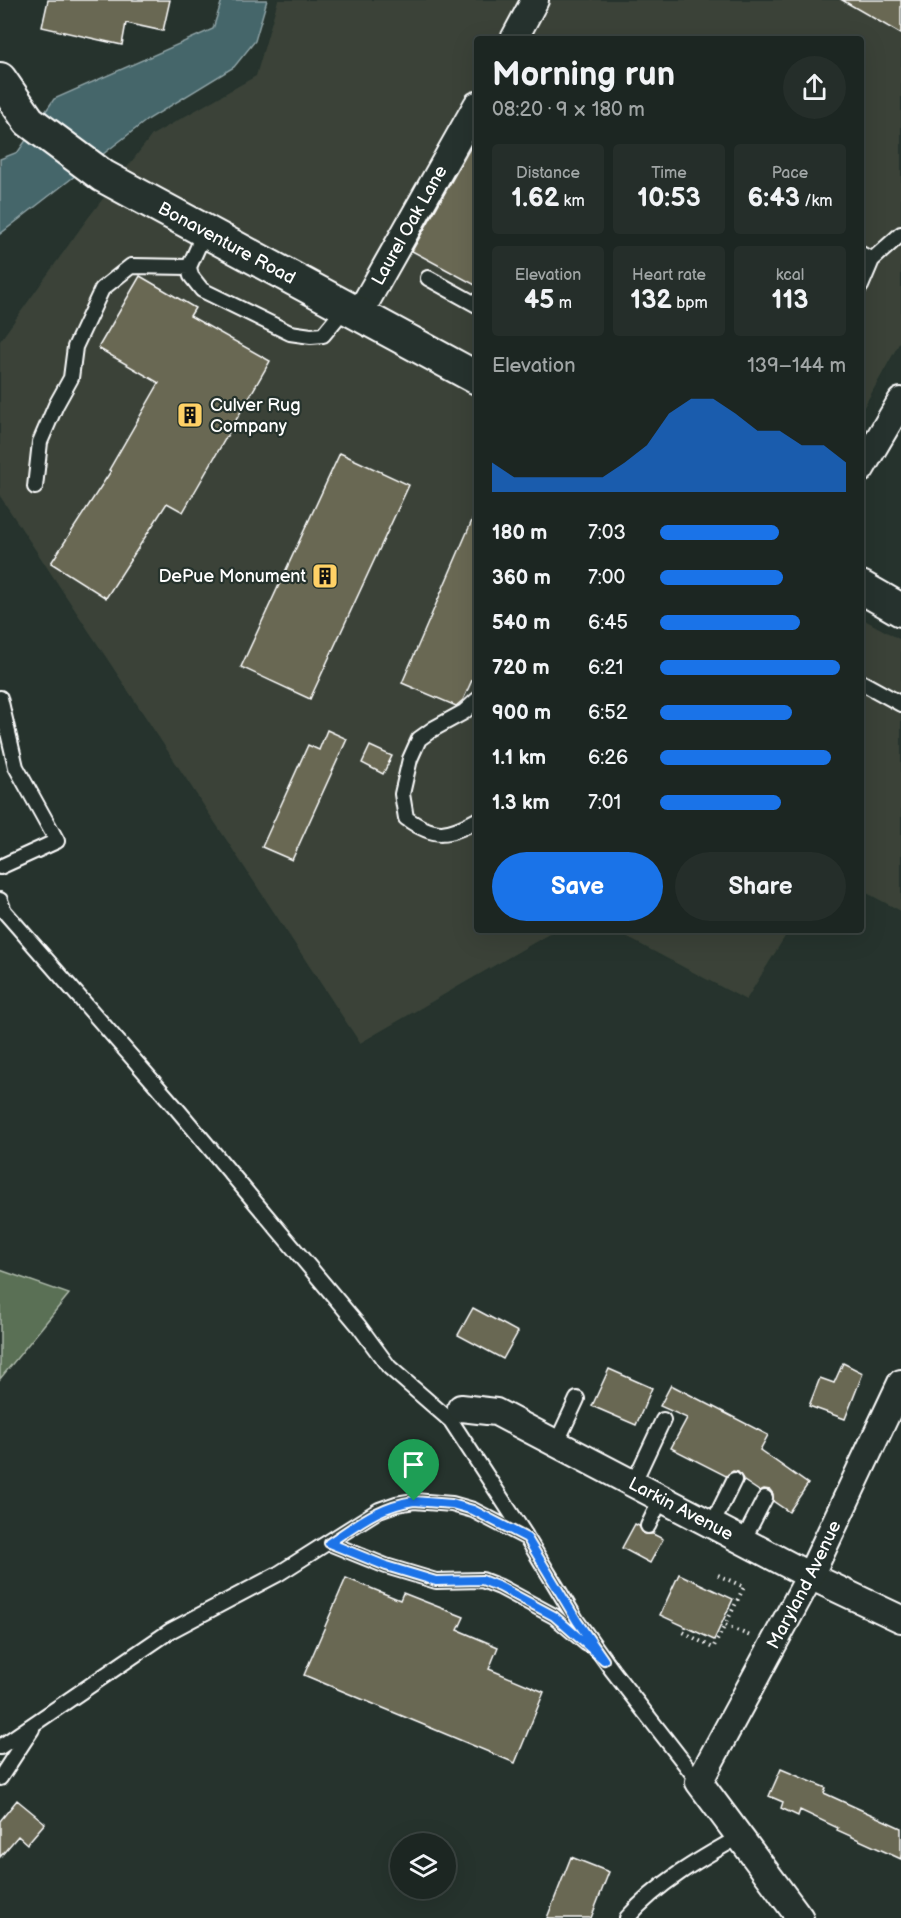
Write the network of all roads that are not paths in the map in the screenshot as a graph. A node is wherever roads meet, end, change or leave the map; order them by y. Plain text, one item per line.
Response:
1 (535, 0) edge
2 (516, 36) edge
3 (0, 80) edge
4 (474, 110) edge
5 (202, 229) junction
6 (901, 234) edge
7 (867, 258) edge
8 (189, 267) junction
9 (428, 278) dead end
10 (474, 303) edge
11 (353, 310) junction
12 (474, 376) edge
13 (901, 400) edge
14 (865, 452) edge
15 (35, 487) dead end
16 (864, 589) edge
17 (901, 609) edge
18 (864, 684) edge
19 (0, 698) edge
20 (474, 703) edge
21 (901, 704) edge
22 (474, 821) edge
23 (0, 867) edge
24 (0, 900) edge
25 (901, 1383) edge
26 (577, 1399) dead end
27 (461, 1408) dead end
28 (663, 1420) dead end
29 (556, 1444) junction
30 (734, 1480) dead end
31 (633, 1484) junction
32 (765, 1498) dead end
33 (661, 1499) junction
34 (712, 1525) junction
35 (648, 1526) dead end
36 (527, 1538) junction
37 (743, 1541) junction
38 (329, 1543) junction
39 (810, 1576) junction
40 (901, 1619) edge
41 (604, 1660) junction
42 (36, 1722) junction
43 (0, 1747) edge
44 (0, 1778) edge
45 (699, 1782) junction
46 (739, 1837) junction
47 (627, 1918) edge
48 (800, 1918) edge

1 - 2 street
3 - 5 street, Bonaventure Road
4 - 11 street, Laurel Oak Lane
5 - 8 lane
5 - 11 street, Bonaventure Road
6 - 7 lane
8 - 11 lane
8 - 15 lane
9 - 10 lane
11 - 12 street, Bonaventure Road
13 - 14 street
16 - 17 street
18 - 21 lane
19 - 23 lane
20 - 22 lane
24 - 36 lane
25 - 39 street, Maryland Avenue
26 - 29 lane
27 - 29 street, Larkin Avenue
28 - 31 lane
29 - 31 street, Larkin Avenue
30 - 34 lane
31 - 33 street, Larkin Avenue
32 - 37 lane
33 - 34 street, Larkin Avenue
33 - 35 lane
34 - 37 street, Larkin Avenue
36 - 38 lane
36 - 41 lane
37 - 39 street, Larkin Avenue
38 - 41 lane
38 - 42 lane
39 - 40 street, Larkin Avenue
39 - 45 street, Maryland Avenue
41 - 45 lane
42 - 43 lane
42 - 44 lane
45 - 46 street
46 - 47 lane
46 - 48 street

